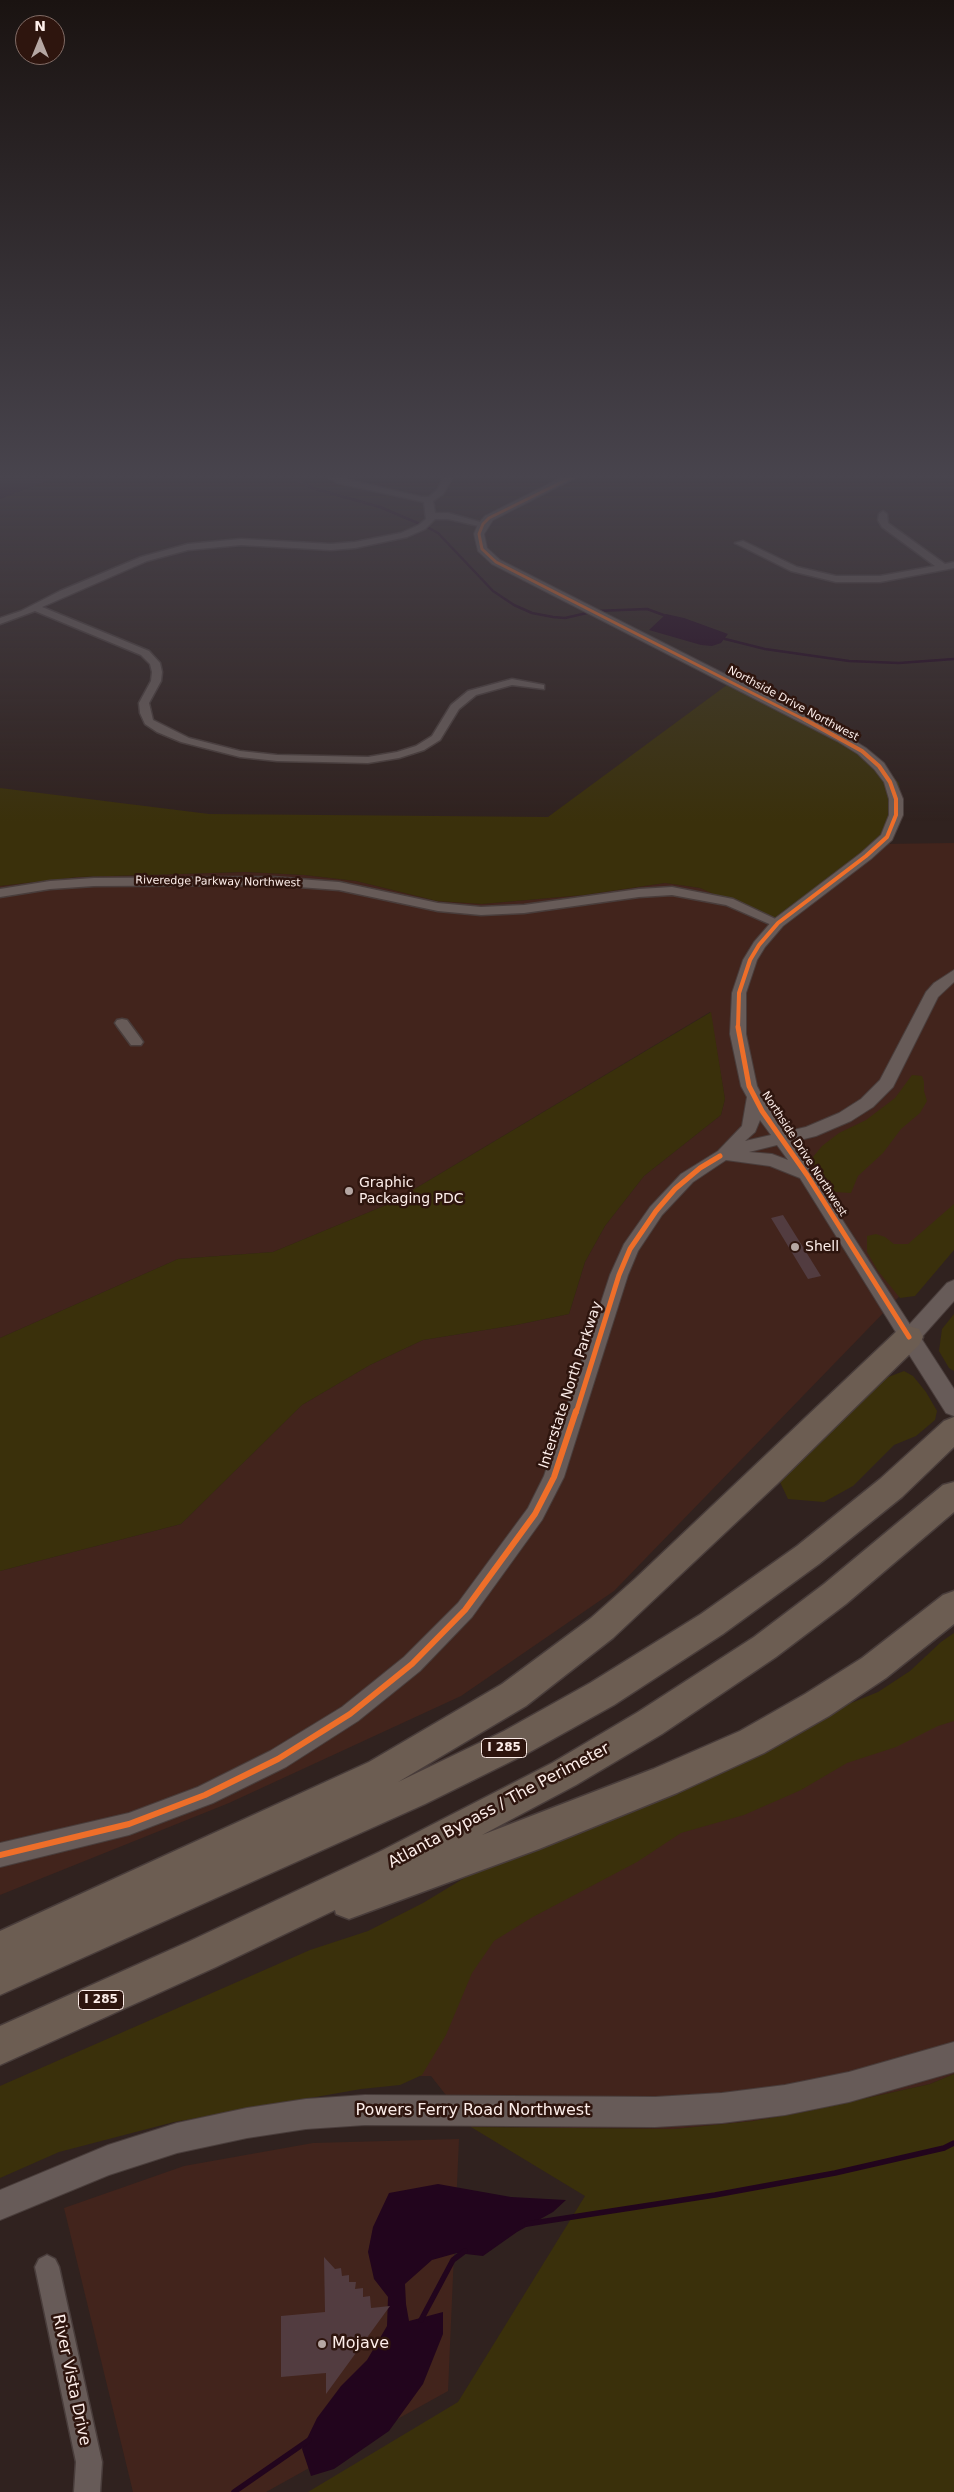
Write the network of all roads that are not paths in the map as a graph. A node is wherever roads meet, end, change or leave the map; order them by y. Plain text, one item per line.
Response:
1 (77, 589) edge
2 (550, 589) edge
3 (35, 608) junction
4 (0, 621) edge
5 (540, 686) dead end
6 (0, 894) edge
7 (774, 927) junction
8 (954, 975) edge
9 (122, 1023) dead end
10 (136, 1042) dead end
11 (887, 1083) junction
12 (755, 1096) junction
13 (782, 1139) junction
14 (719, 1157) junction
15 (806, 1175) junction
16 (954, 1288) edge
17 (909, 1337) junction
18 (954, 1407) edge
19 (954, 1429) edge
20 (954, 1494) edge
21 (954, 1605) edge
22 (0, 1855) edge
23 (0, 1950) edge
24 (203, 1954) junction
25 (0, 1976) edge
26 (0, 2046) edge
27 (954, 2057) edge
28 (0, 2205) edge
29 (47, 2267) dead end
30 (86, 2492) edge

1 - 3 street
2 - 7 street, Northside Drive Northwest
3 - 4 street
3 - 5 street
6 - 7 street, Riveredge Parkway Northwest
7 - 12 street, Northside Drive Northwest
8 - 11 street, Interstate North Parkway
9 - 10 street
11 - 12 street
11 - 13 street, Interstate North Parkway
12 - 13 street, Northside Drive Northwest
12 - 14 street
13 - 14 street, Interstate North Parkway
13 - 15 street, Northside Drive Northwest
14 - 15 street
14 - 22 street, Interstate North Parkway
15 - 17 street, Northside Drive Northwest
16 - 17 main road
17 - 18 main road, Northside Drive Northwest
17 - 23 highway
19 - 25 highway, I 285
20 - 24 highway, Atlanta Bypass / The Perimeter / I 285
21 - 24 highway
24 - 26 highway, Atlanta Bypass / The Perimeter / I 285
27 - 28 main road, Powers Ferry Road Northwest
29 - 30 street, River Vista Drive

